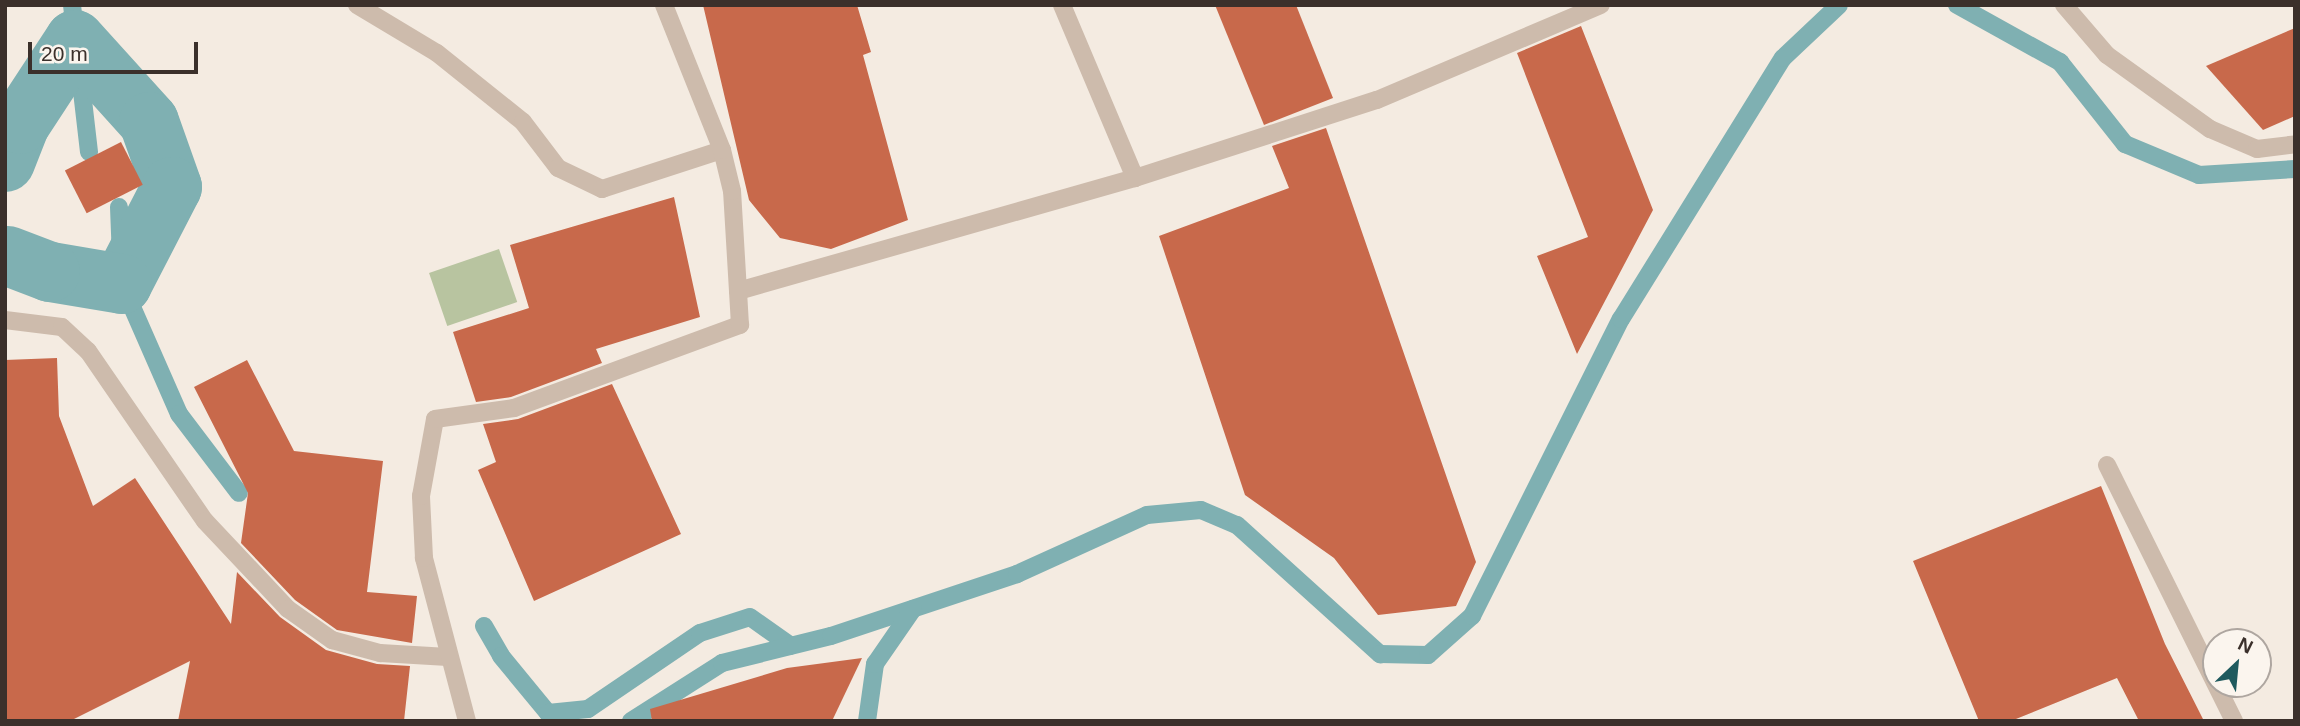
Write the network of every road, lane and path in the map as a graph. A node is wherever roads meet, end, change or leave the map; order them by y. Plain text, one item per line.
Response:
1 (357, 5) edge
2 (1062, 5) edge
3 (1601, 5) edge
4 (2064, 5) edge
5 (662, 8) edge
6 (2295, 144) edge
7 (722, 150) junction
8 (1135, 178) junction
9 (738, 290) junction
10 (5, 320) edge
11 (2107, 465) dead end
12 (447, 657) junction
13 (467, 721) edge
14 (2234, 721) edge

1 - 7 street
2 - 8 street
3 - 8 street
4 - 6 street
5 - 7 street
7 - 9 street
8 - 9 street
9 - 12 street
10 - 12 street
11 - 14 street
12 - 13 street

